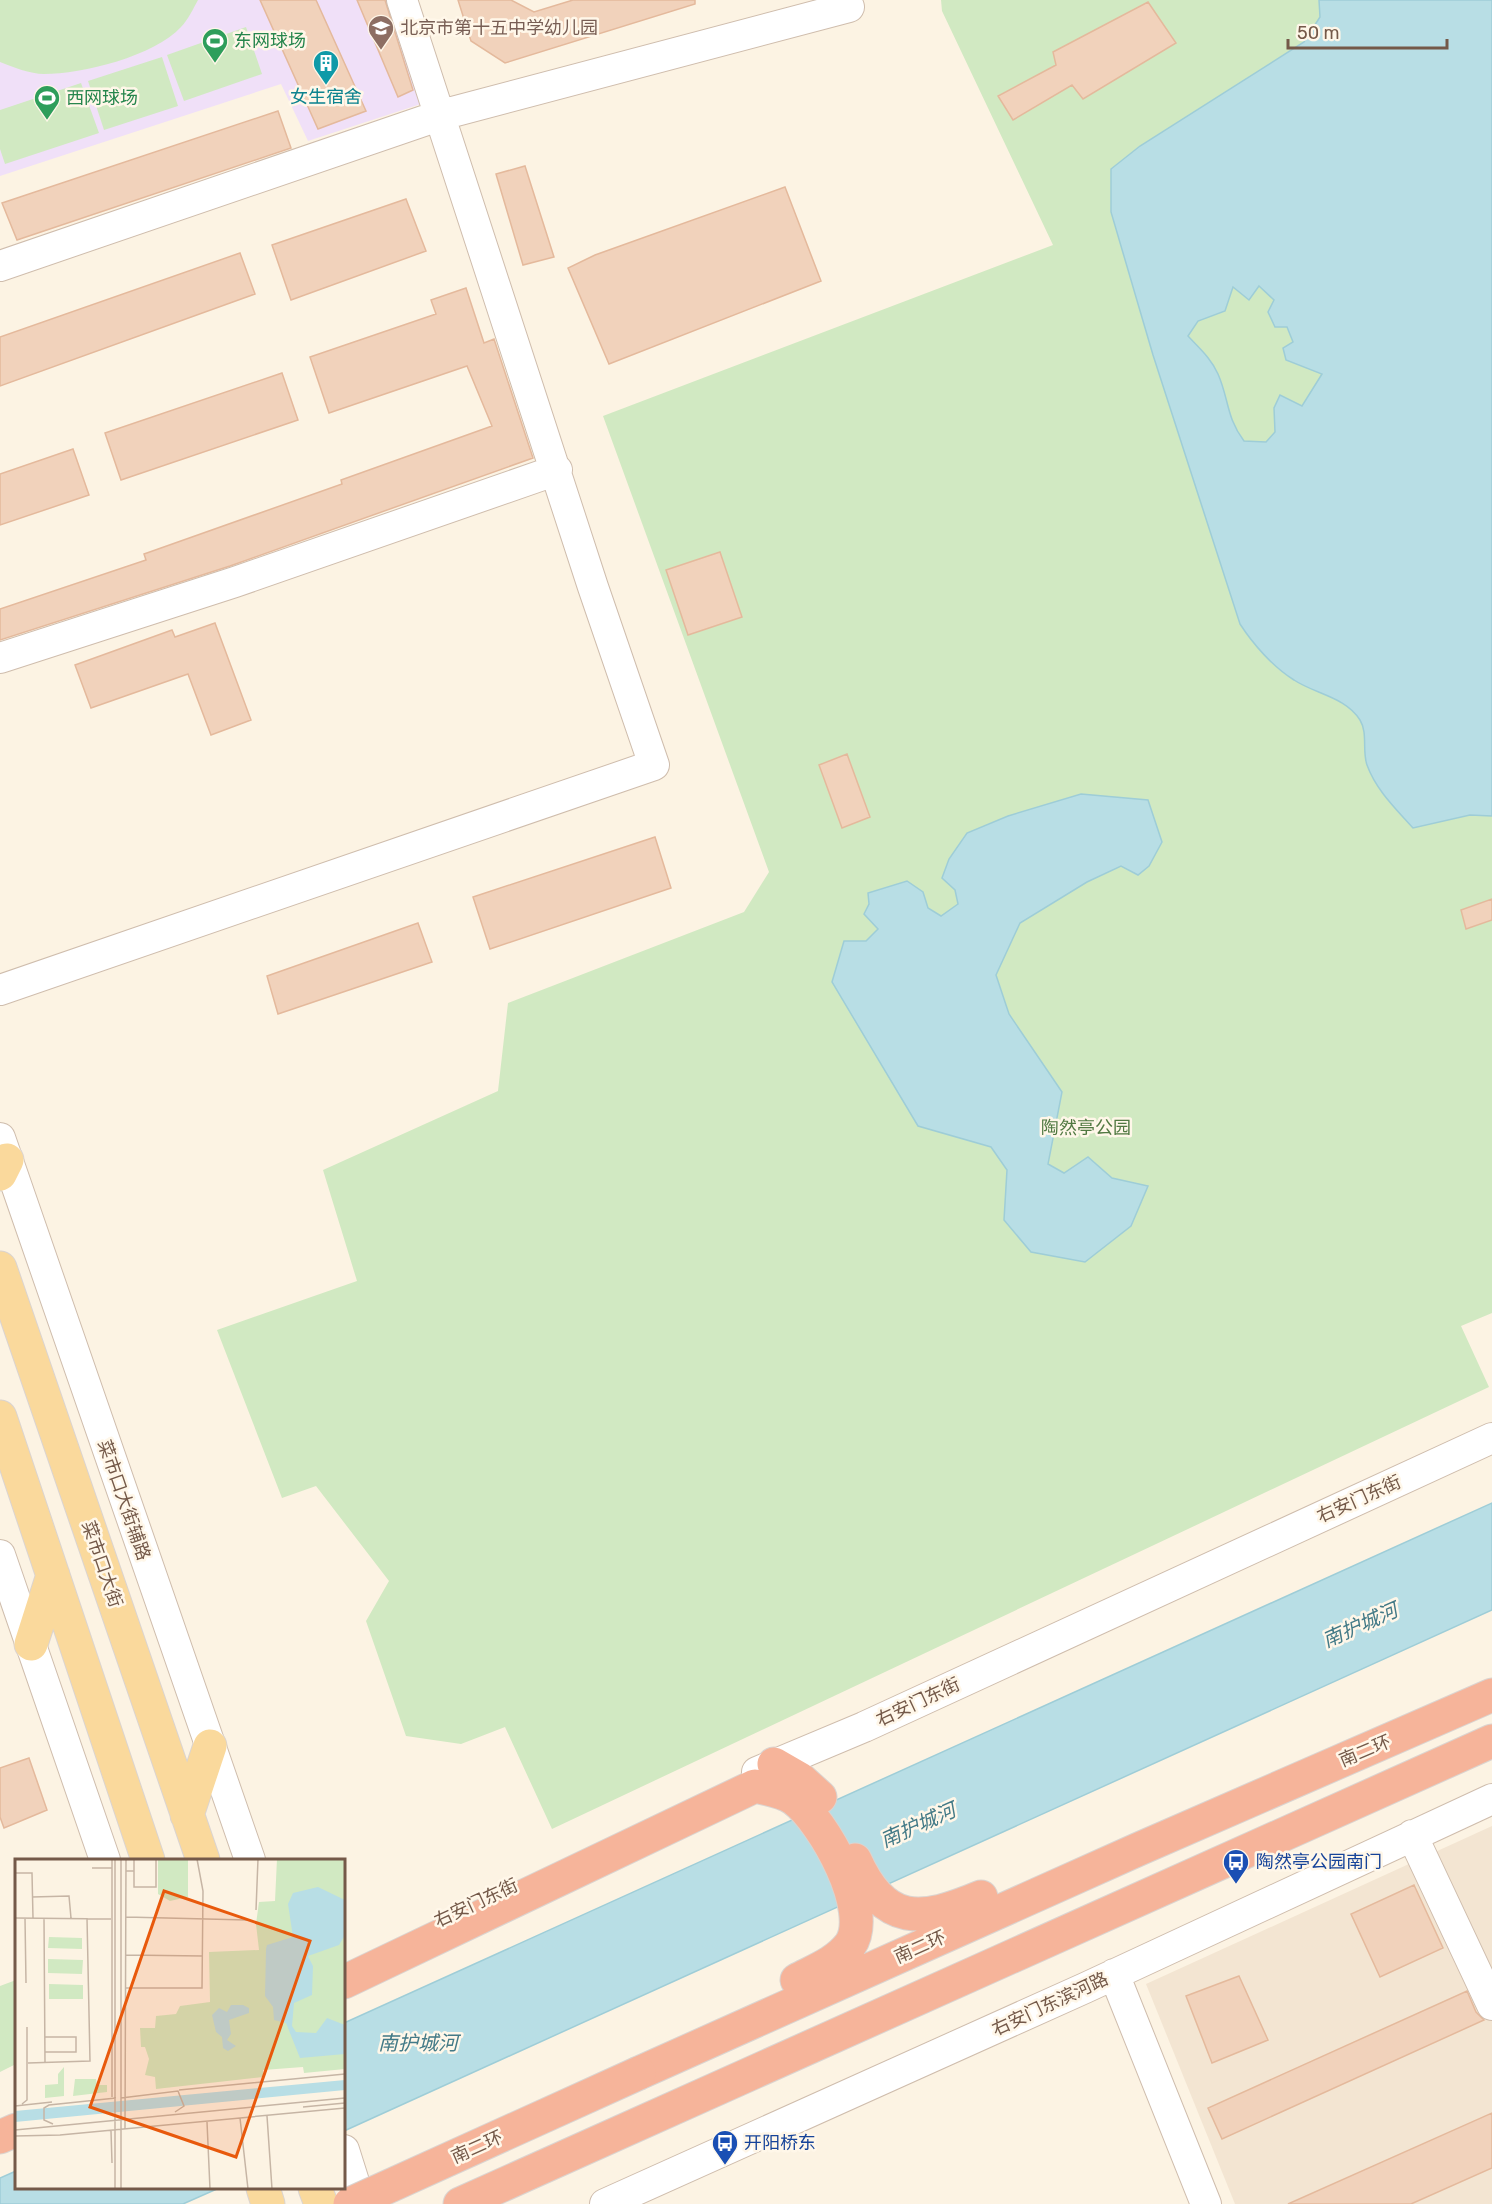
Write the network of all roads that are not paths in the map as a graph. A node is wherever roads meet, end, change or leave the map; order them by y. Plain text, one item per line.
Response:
1 (402, 0) edge
2 (849, 7) dead end
3 (441, 116) junction
4 (0, 266) edge
5 (557, 470) junction
6 (0, 658) edge
7 (0, 990) edge
8 (2, 1157) edge
9 (0, 1268) edge
10 (1, 1424) edge
11 (1492, 1438) edge
12 (0, 1555) edge
13 (53, 1575) junction
14 (31, 1644) junction
15 (1492, 1695) edge
16 (1492, 1741) edge
17 (210, 1746) junction
18 (774, 1764) junction
19 (803, 1794) junction
20 (1492, 1799) edge
21 (187, 1815) junction
22 (1412, 1835) junction
23 (1139, 1849) junction
24 (105, 1859) edge
25 (148, 1859) edge
26 (203, 1859) edge
27 (250, 1859) edge
28 (345, 1965) edge
29 (1114, 1974) junction
30 (345, 1982) edge
31 (1492, 2005) edge
32 (698, 2047) junction
33 (15, 2114) edge
34 (0, 2121) edge
35 (15, 2130) edge
36 (0, 2137) edge
37 (264, 2189) edge
38 (337, 2196) edge
39 (268, 2204) edge
40 (460, 2204) edge
41 (605, 2204) edge
42 (1206, 2204) edge

1 - 3 street
2 - 3 street
3 - 4 street
3 - 5 street
5 - 6 street
5 - 7 street
8 - 17 street, 菜市口大街辅路
9 - 21 main road, 菜市口大街
10 - 13 main road
11 - 18 street, 右安门东街
12 - 14 street
13 - 14 main road
13 - 25 main road
14 - 24 street
15 - 23 highway, 南二环
16 - 40 highway
17 - 21 main road
17 - 27 street, 菜市口大街辅路
18 - 19 highway
18 - 28 street, 右安门东街
19 - 23 highway
19 - 30 highway
19 - 32 highway
20 - 22 street, 右安门东滨河路
21 - 26 main road, 菜市口大街
22 - 29 street, 右安门东滨河路
22 - 31 street
23 - 32 highway, 南二环
29 - 41 street, 右安门东滨河路
29 - 42 street
32 - 38 highway, 南二环, bridge
33 - 34 street
35 - 36 highway
37 - 39 main road

